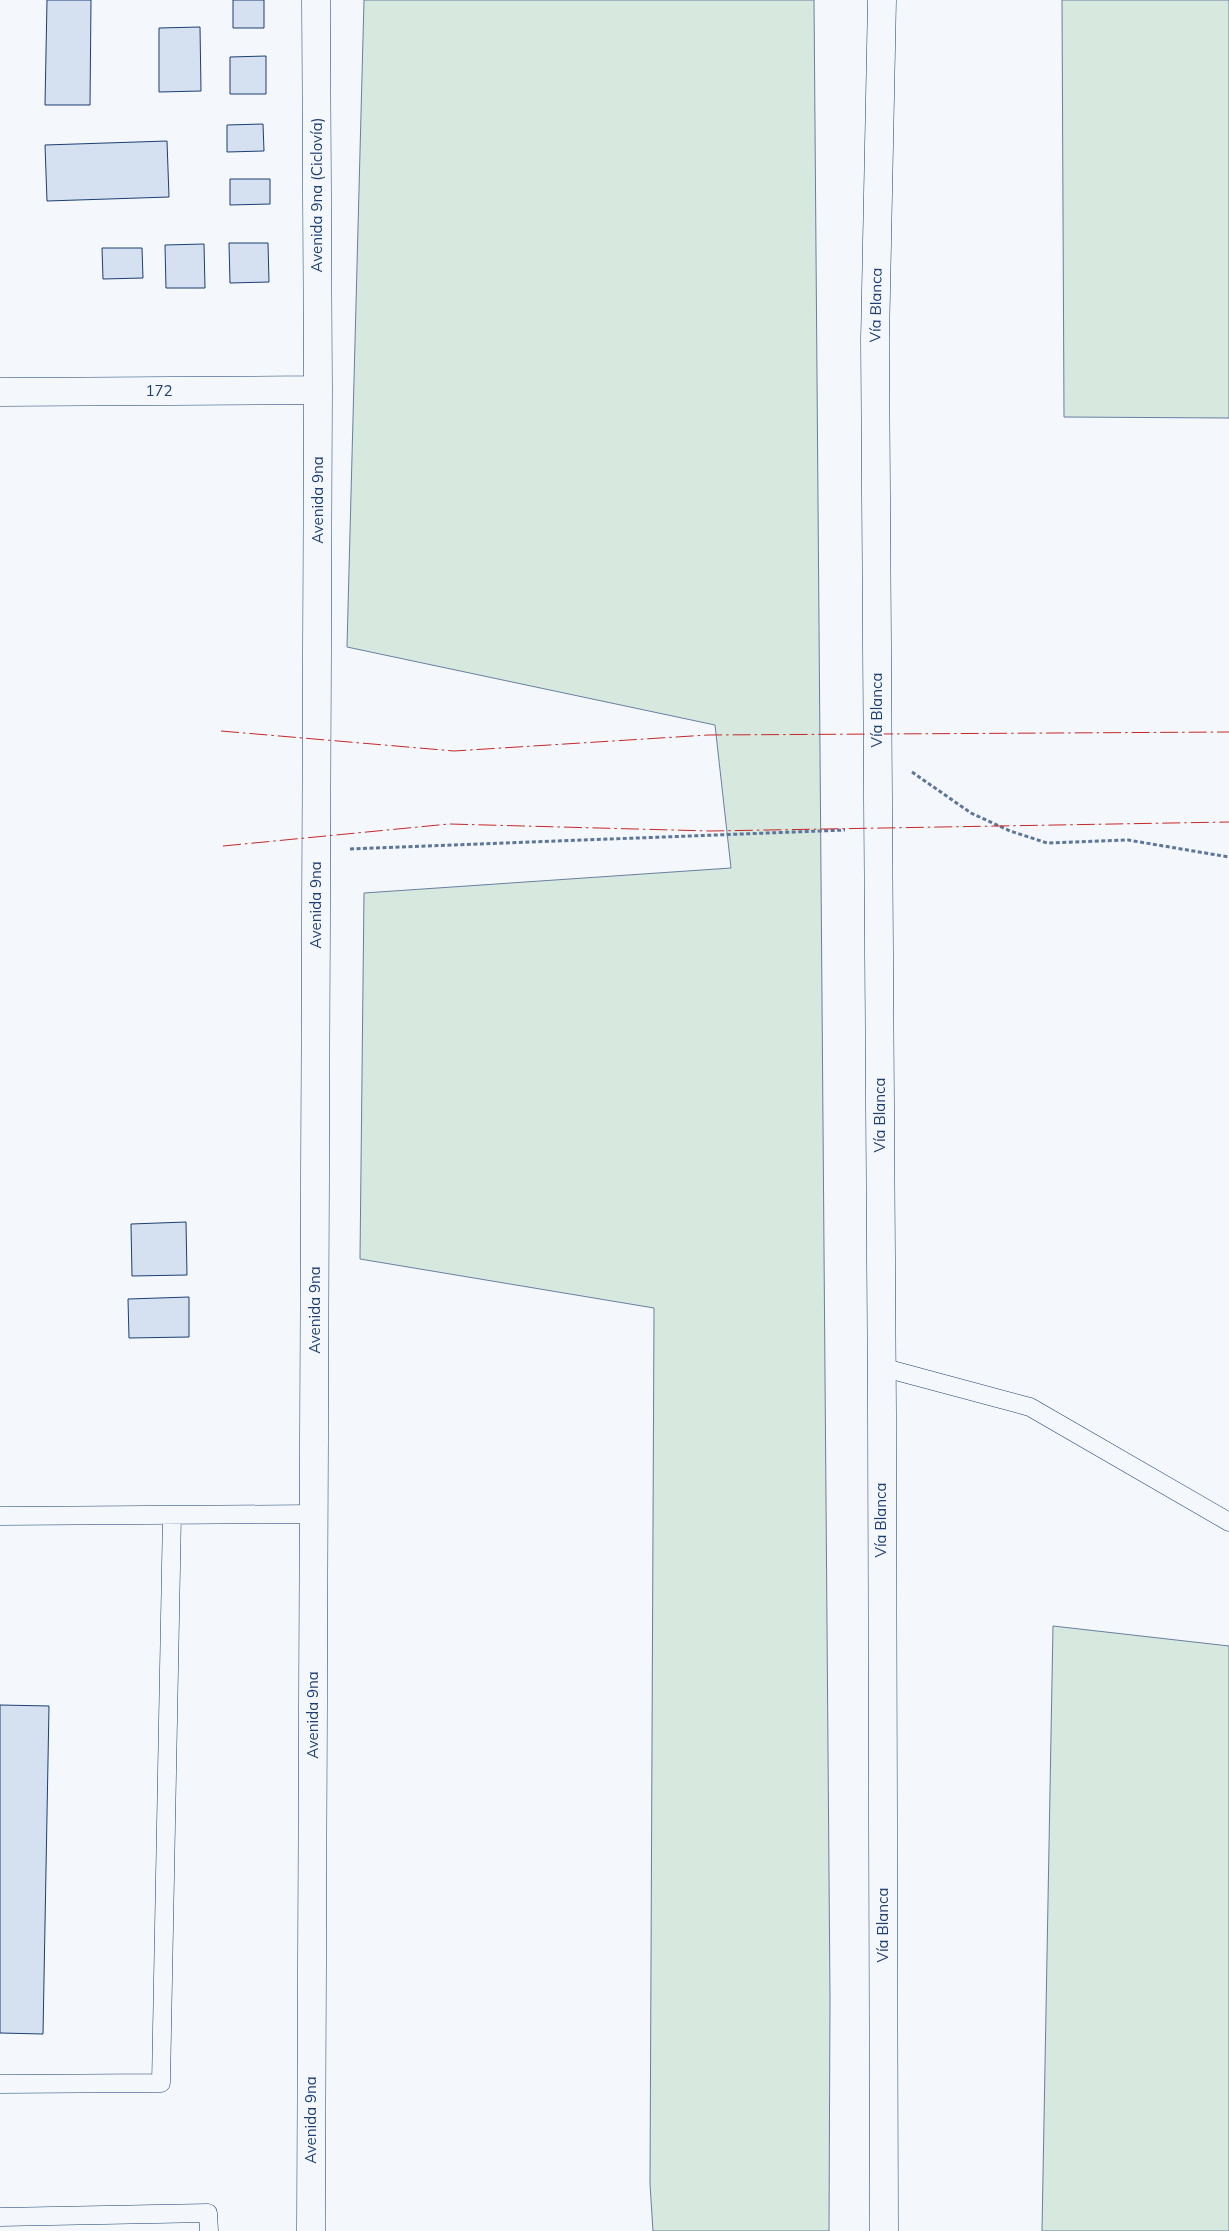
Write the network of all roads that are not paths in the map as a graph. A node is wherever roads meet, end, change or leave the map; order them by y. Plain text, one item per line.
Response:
1 (316, 0) edge
2 (882, 0) edge
3 (318, 390) junction
4 (0, 392) edge
5 (881, 1367) junction
6 (314, 1514) junction
7 (172, 1515) junction
8 (0, 1516) edge
9 (1229, 1522) edge
10 (0, 2084) edge
11 (0, 2217) edge
12 (21, 2224) edge
13 (209, 2231) edge
14 (311, 2231) edge
15 (884, 2231) edge

1 - 3 main road, Avenida 9na (Ciclovía)
2 - 5 main road, Vía Blanca
3 - 4 main road, 172
3 - 6 main road, Avenida 9na
5 - 9 lane
5 - 15 main road, Vía Blanca
6 - 7 lane
6 - 14 main road, Avenida 9na
7 - 8 lane
7 - 10 lane
11 - 12 lane
12 - 13 lane

